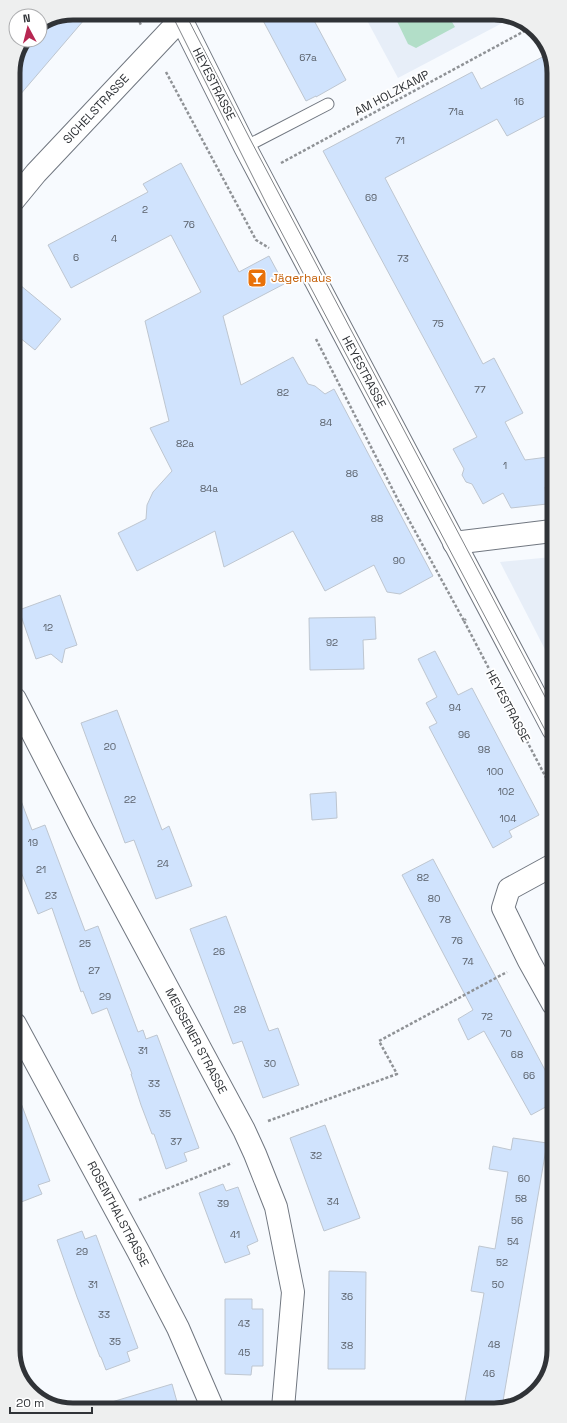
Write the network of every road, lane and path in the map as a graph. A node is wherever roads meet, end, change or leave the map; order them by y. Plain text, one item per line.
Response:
1 (175, 20) edge
2 (181, 20) edge
3 (526, 31) edge
4 (328, 104) dead end
5 (245, 147) junction
6 (260, 174) junction
7 (20, 193) edge
8 (547, 532) edge
9 (454, 542) junction
10 (464, 621) dead end
11 (20, 709) edge
12 (547, 719) edge
13 (547, 780) edge
14 (547, 868) edge
15 (507, 972) dead end
16 (547, 993) edge
17 (20, 1033) edge
18 (244, 1130) junction
19 (255, 1154) junction
20 (115, 1209) junction
21 (210, 1403) edge
22 (282, 1403) edge

1 - 7 street, SICHELSTRASSE
2 - 5 street, HEYESTRASSE
3 - 6 path, AM HOLZKAMP
4 - 5 lane
5 - 6 street, HEYESTRASSE
6 - 9 street, HEYESTRASSE
8 - 9 street
9 - 12 street, HEYESTRASSE
10 - 13 path, HEYESTRASSE
11 - 18 street, MEISSENER STRASSE
14 - 16 street
15 - 18 path
17 - 20 street, ROSENTHALSTRASSE
18 - 19 street, MEISSENER STRASSE
19 - 20 path
19 - 22 street, MEISSENER STRASSE
20 - 21 street, ROSENTHALSTRASSE

